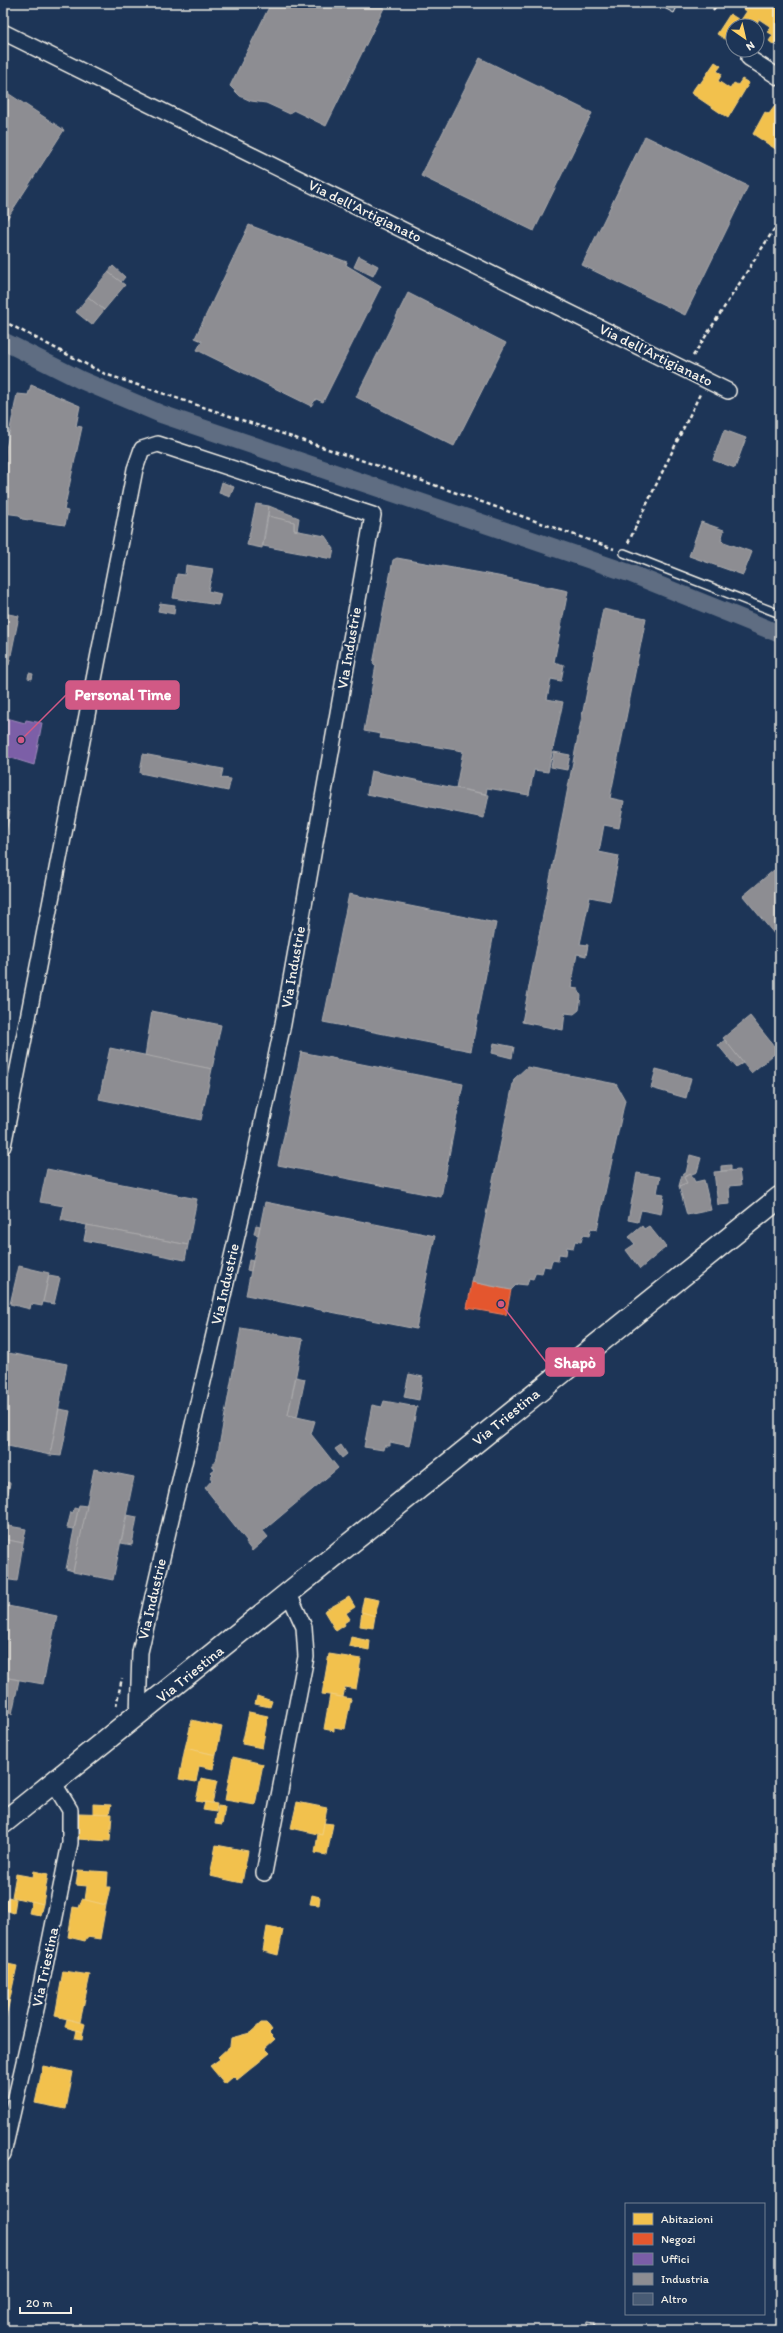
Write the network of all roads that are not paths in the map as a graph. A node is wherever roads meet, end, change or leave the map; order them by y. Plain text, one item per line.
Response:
1 (3, 32) edge
2 (749, 58) dead end
3 (780, 78) edge
4 (728, 391) dead end
5 (624, 553) road end
6 (780, 614) edge
7 (3, 1146) edge
8 (780, 1197) edge
9 (289, 1594) junction
10 (138, 1715) junction
11 (53, 1782) junction
12 (3, 1823) edge
13 (264, 1873) dead end
14 (3, 2154) edge

1 - 4 street, Via dell'Artigianato
2 - 3 street
5 - 6 lane
7 - 10 street, Via Industrie
8 - 9 main road, Via Triestina
9 - 10 main road, Via Triestina
9 - 13 street
10 - 11 main road, Via Triestina
11 - 12 main road, Via Triestina
11 - 14 street, Via Triestina

